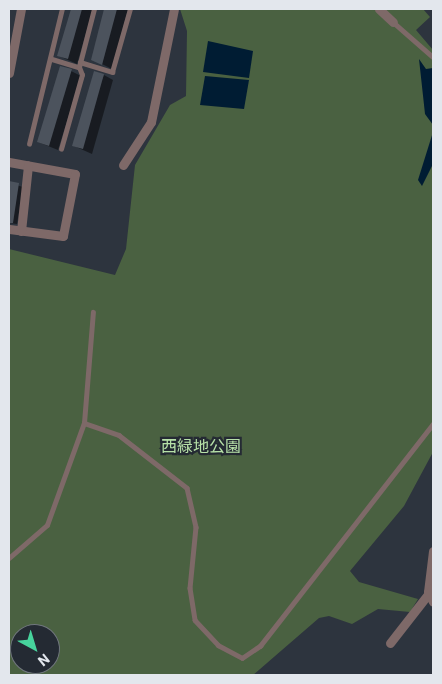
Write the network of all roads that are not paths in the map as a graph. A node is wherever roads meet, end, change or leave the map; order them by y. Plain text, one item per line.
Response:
1 (21, 9) edge
2 (62, 9) edge
3 (94, 9) edge
4 (130, 9) edge
5 (174, 9) edge
6 (379, 9) edge
7 (393, 22) joint
8 (433, 57) edge
9 (52, 59) junction
10 (80, 65) junction
11 (9, 73) edge
12 (29, 144) dead end
13 (61, 149) dead end
14 (9, 162) edge
15 (28, 165) junction
16 (122, 165) dead end
17 (9, 229) edge
18 (21, 231) junction
19 (93, 312) dead end
20 (84, 423) junction
21 (433, 424) edge
22 (433, 551) edge
23 (9, 558) edge
24 (430, 590) edge
25 (433, 602) edge
26 (390, 643) dead end

1 - 11 street
2 - 9 lane
3 - 10 lane
4 - 10 lane
5 - 16 street
6 - 7 street
7 - 8 lane
9 - 10 lane
9 - 12 lane
10 - 13 lane
14 - 15 street
15 - 18 street
15 - 18 street
17 - 18 street
19 - 20 lane
20 - 21 lane
20 - 23 lane
22 - 24 street
24 - 25 street
24 - 26 street

